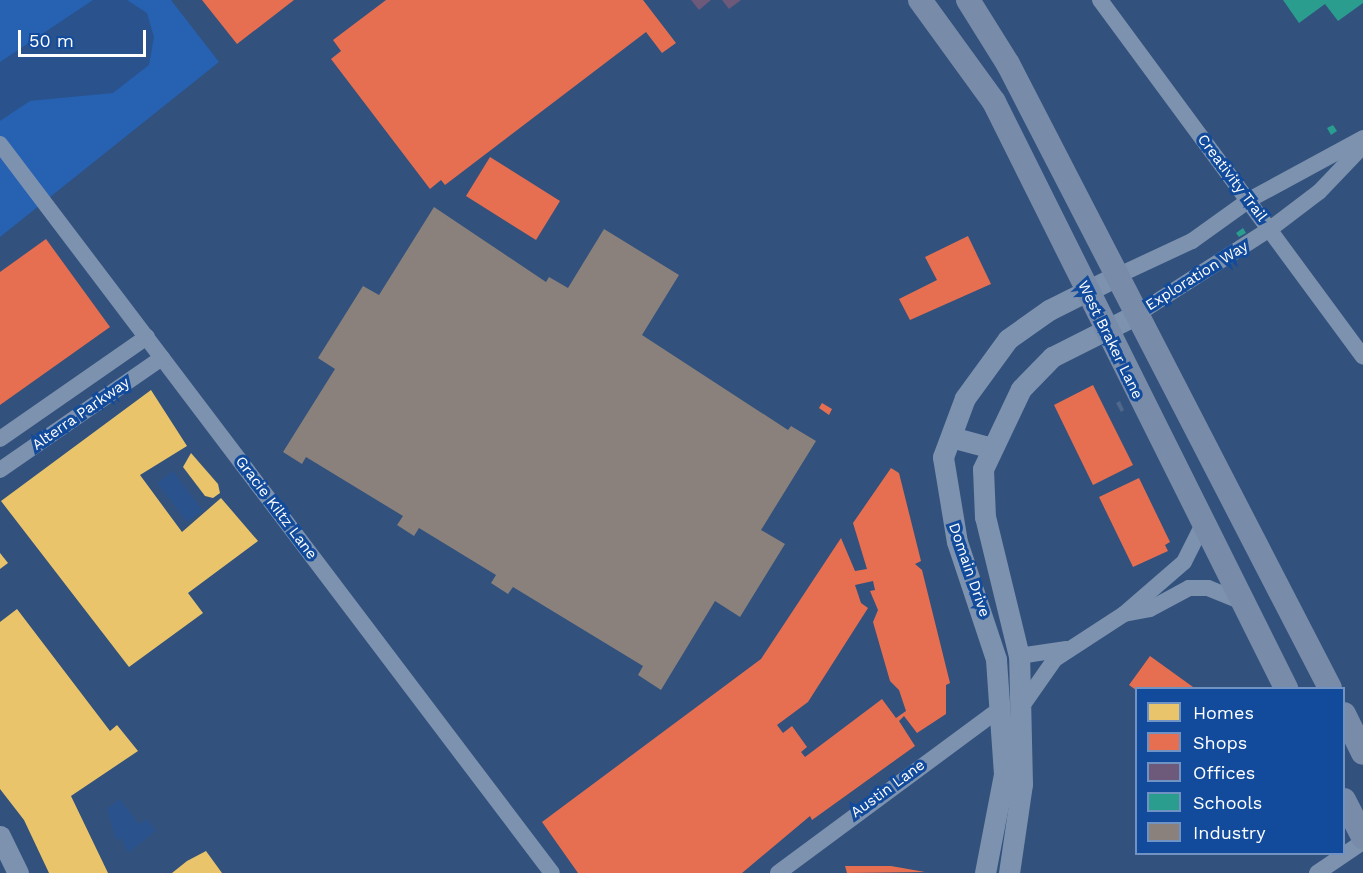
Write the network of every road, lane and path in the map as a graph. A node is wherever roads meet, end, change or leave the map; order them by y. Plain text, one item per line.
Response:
1 (920, 0) edge
2 (968, 0) edge
3 (1100, 0) edge
4 (1363, 138) edge
5 (0, 144) edge
6 (1363, 146) edge
7 (1249, 200) junction
8 (1270, 229) junction
9 (1119, 275) junction
10 (1086, 293) junction
11 (1139, 313) junction
12 (1103, 329) junction
13 (147, 337) junction
14 (1363, 357) edge
15 (162, 358) junction
16 (951, 437) junction
17 (0, 439) edge
18 (989, 447) junction
19 (0, 470) edge
20 (1202, 526) junction
21 (1243, 602) junction
22 (1124, 614) junction
23 (1070, 648) junction
24 (1019, 656) junction
25 (996, 659) junction
26 (1286, 687) edge
27 (1329, 687) edge
28 (1010, 709) junction
29 (1345, 716) edge
30 (1363, 753) edge
31 (1000, 799) junction
32 (1345, 802) edge
33 (1021, 804) junction
34 (0, 836) edge
35 (1363, 837) edge
36 (1363, 842) edge
37 (1345, 854) edge
38 (1344, 855) edge
39 (18, 873) edge
40 (552, 873) edge
41 (778, 873) edge
42 (985, 873) edge
43 (1009, 873) edge
44 (1317, 873) edge

1 - 10 main road, West Braker Lane
2 - 9 main road
3 - 7 street, Creativity Trail
4 - 7 street
5 - 13 street, Gracie Kiltz Lane
6 - 8 street, Exploration Way
7 - 8 street, Creativity Trail
7 - 9 street
8 - 11 street, Exploration Way
8 - 14 street, Creativity Trail
9 - 10 street, Domain Drive
9 - 11 main road
10 - 12 main road, West Braker Lane
10 - 16 street, Domain Drive
11 - 12 street, Domain Drive
11 - 27 main road
12 - 18 street, Domain Drive
12 - 20 main road, West Braker Lane
13 - 15 street, Gracie Kiltz Lane
13 - 17 street, Alterra Parkway
15 - 19 street, Alterra Parkway
15 - 40 street, Gracie Kiltz Lane
16 - 18 street
16 - 25 street, Domain Drive
18 - 24 street, Domain Drive
20 - 21 main road, West Braker Lane
20 - 22 street
21 - 22 street
21 - 26 main road, West Braker Lane
22 - 23 street
23 - 24 street
23 - 28 street
24 - 25 street
24 - 28 street, Domain Drive
25 - 28 street, Domain Drive
28 - 31 street, Domain Drive
28 - 33 street, Domain Drive
28 - 41 street, Austin Lane
29 - 30 main road
31 - 33 street
31 - 42 street, Domain Drive
32 - 35 main road
33 - 43 street, Domain Drive
34 - 39 street
36 - 37 street
38 - 44 street

